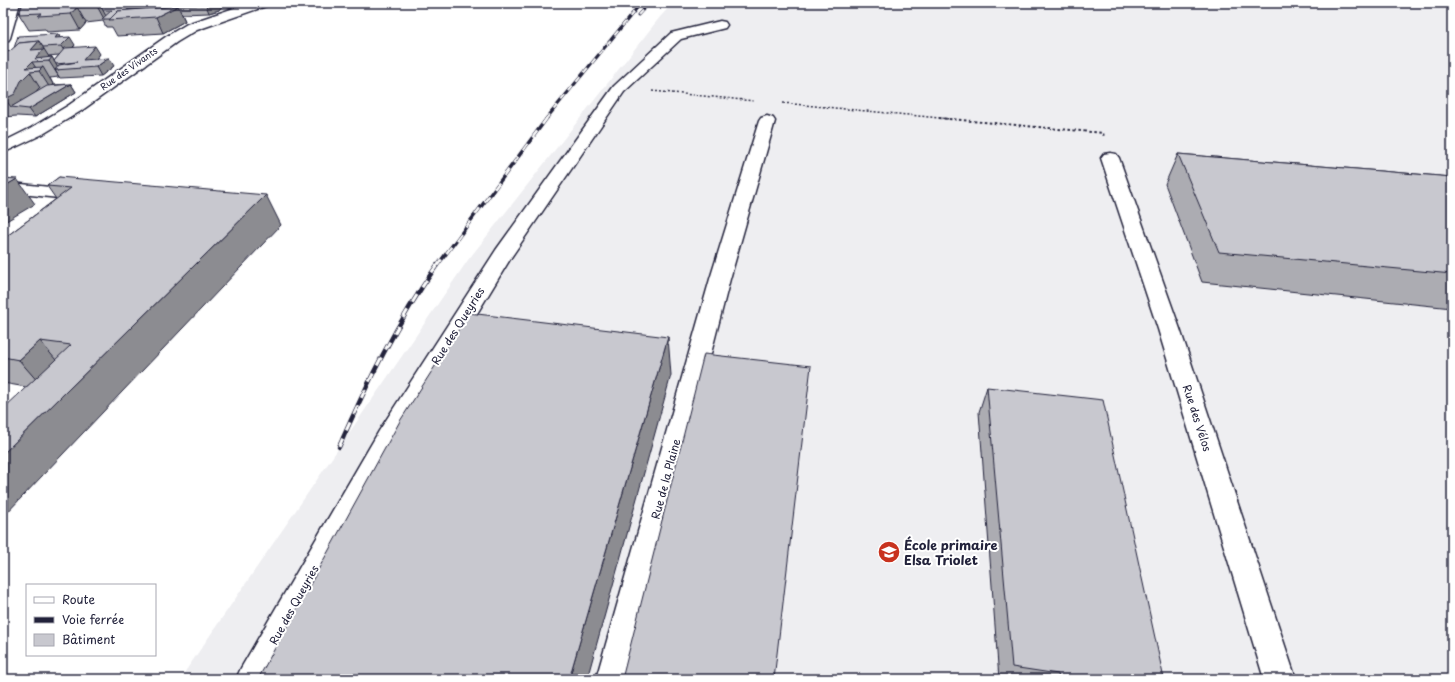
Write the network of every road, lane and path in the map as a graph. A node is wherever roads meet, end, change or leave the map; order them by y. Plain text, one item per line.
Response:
1 (261, 3) edge
2 (9, 11) edge
3 (720, 25) dead end
4 (3, 38) edge
5 (619, 89) junction
6 (757, 101) dead end
7 (780, 103) dead end
8 (767, 121) dead end
9 (1103, 133) dead end
10 (3, 148) edge
11 (1110, 158) dead end
12 (3, 187) edge
13 (87, 196) edge
14 (252, 679) edge
15 (612, 679) edge
16 (1280, 679) edge

1 - 10 street, Rue des Vivants
2 - 4 street
3 - 5 street, Rue des Queyries
5 - 6 path
5 - 14 street, Rue des Queyries
7 - 9 path
8 - 15 street, Rue de la Plaine
11 - 16 street, Rue des Vélos
12 - 13 lane

